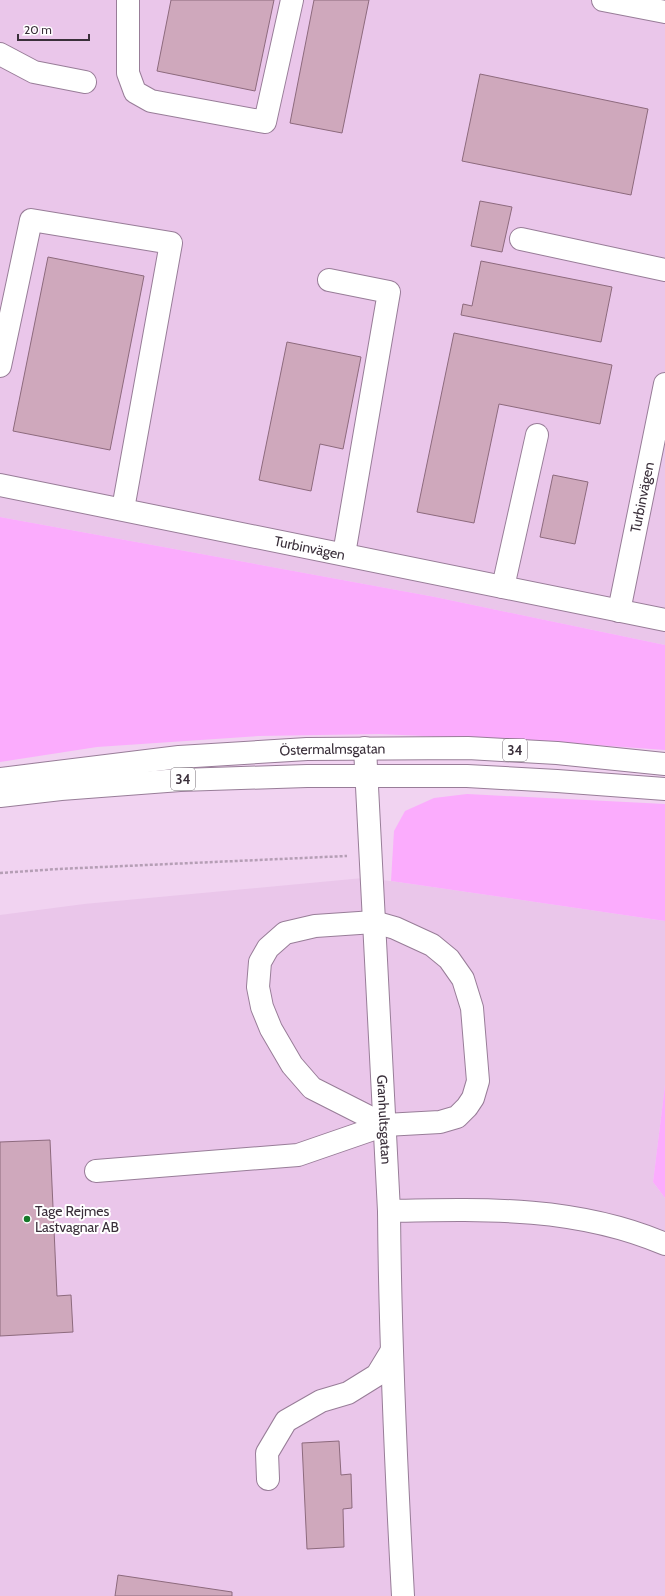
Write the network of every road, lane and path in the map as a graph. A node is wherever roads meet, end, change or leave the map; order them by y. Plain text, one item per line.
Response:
1 (128, 0) edge
2 (292, 0) edge
3 (603, 0) edge
4 (665, 12) edge
5 (0, 54) edge
6 (85, 82) dead end
7 (521, 240) dead end
8 (665, 270) edge
9 (329, 280) dead end
10 (0, 366) edge
11 (665, 384) edge
12 (537, 435) dead end
13 (0, 485) edge
14 (122, 510) junction
15 (344, 554) junction
16 (503, 587) junction
17 (619, 611) junction
18 (665, 620) edge
19 (364, 748) junction
20 (665, 764) edge
21 (366, 777) junction
22 (0, 780) edge
23 (665, 789) edge
24 (0, 796) edge
25 (371, 855) junction
26 (0, 873) edge
27 (374, 922) junction
28 (385, 1125) junction
29 (96, 1171) dead end
30 (389, 1211) junction
31 (665, 1244) edge
32 (391, 1352) junction
33 (268, 1479) dead end
34 (404, 1596) edge

1 - 2 street
3 - 4 street
5 - 6 street
7 - 8 street
9 - 15 street
10 - 14 street
11 - 17 street, Turbinvägen
12 - 16 street
13 - 14 street, Turbinvägen
14 - 15 street, Turbinvägen
15 - 16 street, Turbinvägen
16 - 17 street, Turbinvägen
17 - 18 street, Turbinvägen
19 - 20 street, Östermalmsgatan / 34
19 - 21 street, Granhultsgatan
19 - 22 street, Östermalmsgatan / 34
21 - 23 street, Östermalmsgatan / 34
21 - 24 street, Östermalmsgatan / 34
21 - 25 street, Granhultsgatan
25 - 26 path
25 - 27 street, Granhultsgatan
27 - 28 street, Granhultsgatan
27 - 28 street
27 - 28 street
28 - 29 street
28 - 30 street, Granhultsgatan
30 - 31 street
30 - 32 street, Granhultsgatan
32 - 33 street
32 - 34 street, Granhultsgatan

